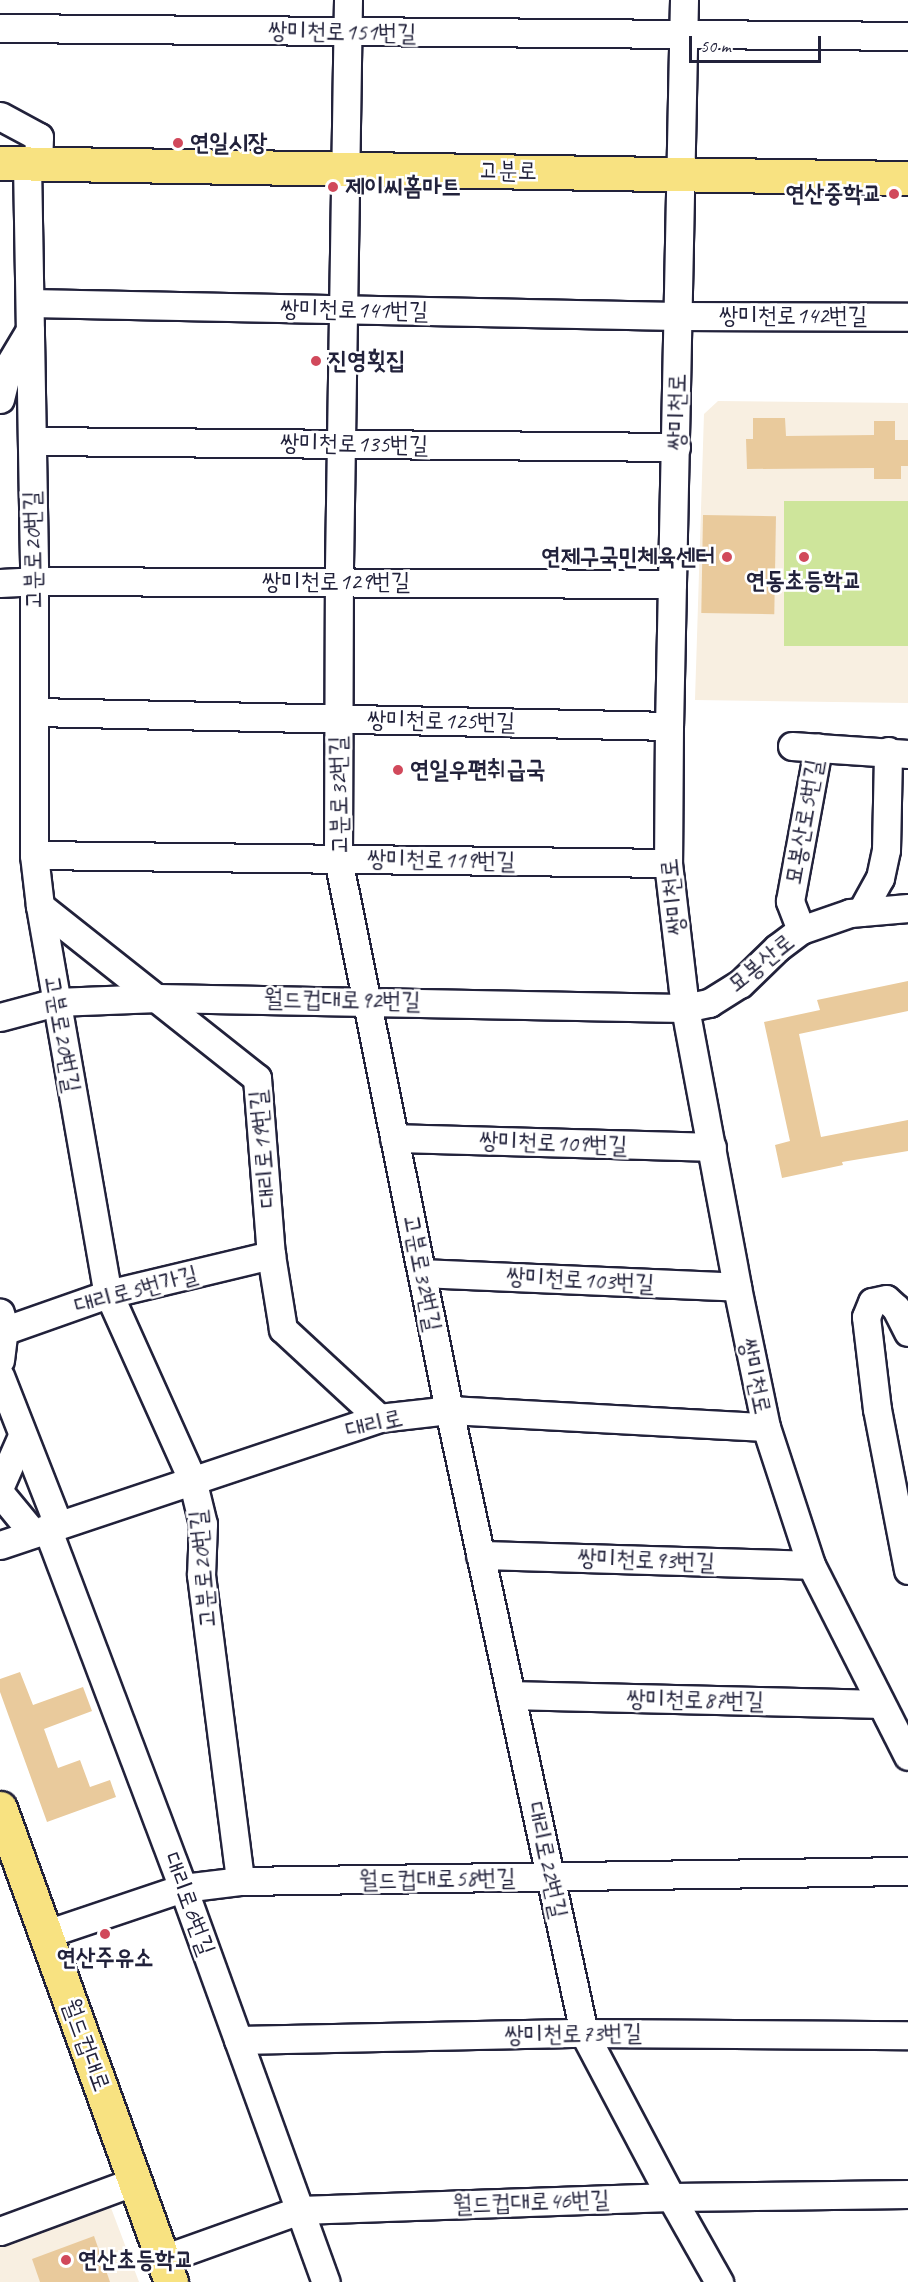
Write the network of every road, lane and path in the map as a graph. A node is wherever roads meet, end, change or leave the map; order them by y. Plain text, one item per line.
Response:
1 (348, 0) edge
2 (684, 0) edge
3 (0, 28) edge
4 (348, 32) junction
5 (683, 34) junction
6 (908, 36) edge
7 (0, 116) edge
8 (22, 163) edge
9 (346, 169) junction
10 (679, 174) junction
11 (908, 178) edge
12 (30, 303) junction
13 (343, 309) junction
14 (678, 316) junction
15 (908, 316) edge
16 (30, 330) junction
17 (0, 399) edge
18 (32, 441) junction
19 (342, 444) junction
20 (676, 447) junction
21 (34, 580) junction
22 (339, 582) junction
23 (0, 583) edge
24 (672, 584) junction
25 (34, 712) junction
26 (338, 719) junction
27 (669, 726) junction
28 (898, 753) edge
29 (34, 855) junction
30 (338, 859) junction
31 (668, 863) junction
32 (40, 906) junction
33 (908, 908) edge
34 (861, 912) junction
35 (801, 930) junction
36 (158, 998) junction
37 (366, 1000) junction
38 (56, 1002) junction
39 (685, 1008) junction
40 (0, 1017) edge
41 (394, 1138) junction
42 (712, 1147) junction
43 (272, 1255) junction
44 (422, 1273) junction
45 (737, 1287) junction
46 (108, 1294) junction
47 (2, 1322) edge
48 (908, 1332) edge
49 (0, 1360) edge
50 (0, 1376) edge
51 (449, 1410) junction
52 (379, 1418) junction
53 (766, 1427) junction
54 (22, 1436) junction
55 (192, 1479) junction
56 (0, 1486) edge
57 (0, 1493) edge
58 (46, 1529) junction
59 (0, 1545) edge
60 (480, 1555) junction
61 (811, 1565) junction
62 (908, 1570) edge
63 (511, 1695) junction
64 (880, 1704) junction
65 (908, 1756) edge
66 (0, 1808) edge
67 (908, 1871) edge
68 (550, 1877) junction
69 (240, 1881) junction
70 (183, 1888) junction
71 (46, 1934) junction
72 (584, 2033) junction
73 (908, 2035) edge
74 (238, 2040) junction
75 (135, 2181) junction
76 (908, 2194) edge
77 (670, 2197) junction
78 (300, 2210) junction
79 (0, 2231) edge
80 (167, 2270) edge
81 (326, 2282) edge
82 (719, 2282) edge

1 - 4 street, 고분로32번길
2 - 5 street, 쌍미천로
3 - 4 street, 쌍미천로151번길
4 - 5 street, 쌍미천로151번길
4 - 9 street, 고분로32번길
5 - 6 street, 쌍미천로151번길
5 - 10 street, 쌍미천로
7 - 8 street, 고분로20번길
8 - 9 main road, 고분로
8 - 12 street, 고분로20번길
9 - 10 main road, 고분로
9 - 13 street, 고분로32번길
10 - 11 main road, 고분로
10 - 14 street, 쌍미천로
12 - 13 street, 쌍미천로141번길
12 - 16 street, 고분로20번길
13 - 14 street, 쌍미천로141번길
13 - 19 street, 고분로32번길
14 - 15 street, 쌍미천로142번길
14 - 20 street, 쌍미천로
16 - 17 street
16 - 18 street, 고분로20번길
18 - 19 street, 쌍미천로135번길
18 - 21 street, 고분로20번길
19 - 20 street, 쌍미천로135번길
19 - 22 street, 고분로32번길
20 - 24 street, 쌍미천로
21 - 22 street, 쌍미천로129번길
21 - 23 street, 쌍미천로129번길
21 - 25 street, 고분로20번길
22 - 24 street, 쌍미천로129번길
22 - 26 street, 고분로32번길
24 - 27 street, 쌍미천로
25 - 26 street, 쌍미천로125번길
25 - 29 street, 고분로20번길
26 - 27 street, 쌍미천로125번길
26 - 30 street, 고분로32번길
27 - 31 street, 쌍미천로
28 - 34 street
28 - 35 street, 묘봉산로5번길
29 - 30 street, 쌍미천로119번길
29 - 32 street, 고분로20번길
30 - 31 street, 쌍미천로119번길
30 - 37 street, 고분로32번길
31 - 39 street, 쌍미천로
32 - 36 street, 대리로19번길
32 - 38 street, 고분로20번길
33 - 34 street, 묘봉산로
34 - 35 street, 묘봉산로
35 - 39 street, 묘봉산로
36 - 37 street, 월드컵대로92번길
36 - 38 street, 월드컵대로92번길
36 - 43 street, 대리로19번길
37 - 39 street, 월드컵대로92번길
37 - 41 street, 고분로32번길
38 - 40 street, 월드컵대로92번길
38 - 46 street, 고분로20번길
39 - 42 street, 쌍미천로
41 - 42 street, 쌍미천로109번길
41 - 44 street, 고분로32번길
42 - 45 street, 쌍미천로
43 - 46 street, 대리로5번가길
43 - 52 street, 대리로19번길
44 - 45 street, 쌍미천로103번길
44 - 51 street, 고분로32번길
45 - 53 street, 쌍미천로
46 - 47 street, 대리로5번가길
46 - 55 street, 고분로20번길
47 - 49 street
48 - 62 street
50 - 54 street, 대리로6번길
51 - 52 street, 대리로
51 - 53 street, 대리로
51 - 60 street, 대리로22번길
52 - 55 street, 대리로
53 - 61 street, 쌍미천로
54 - 56 street
54 - 58 street, 대리로6번길
55 - 58 street, 대리로
55 - 69 street, 고분로20번길
57 - 58 street
58 - 59 street, 대리로
58 - 70 street, 대리로6번길
60 - 61 street, 쌍미천로93번길
60 - 63 street, 대리로22번길
61 - 64 street, 쌍미천로
63 - 64 street, 쌍미천로87번길
63 - 68 street, 대리로22번길
64 - 65 street, 쌍미천로
66 - 71 main road, 월드컵대로
67 - 68 street, 월드컵대로58번길
68 - 69 street, 월드컵대로58번길
68 - 72 street, 대리로22번길
69 - 70 street, 월드컵대로58번길
70 - 71 street, 월드컵대로58번길
70 - 74 street, 대리로6번길
71 - 75 main road, 월드컵대로
72 - 73 street, 쌍미천로73번길
72 - 74 street, 쌍미천로73번길
72 - 77 street, 대리로22번길
74 - 78 street, 대리로6번길
75 - 79 street
75 - 80 main road, 월드컵대로
76 - 77 street, 월드컵대로46번길
77 - 78 street, 월드컵대로46번길
77 - 82 street, 대리로22번길
78 - 80 street, 월드컵대로46번길
78 - 81 street, 대리로6번길

